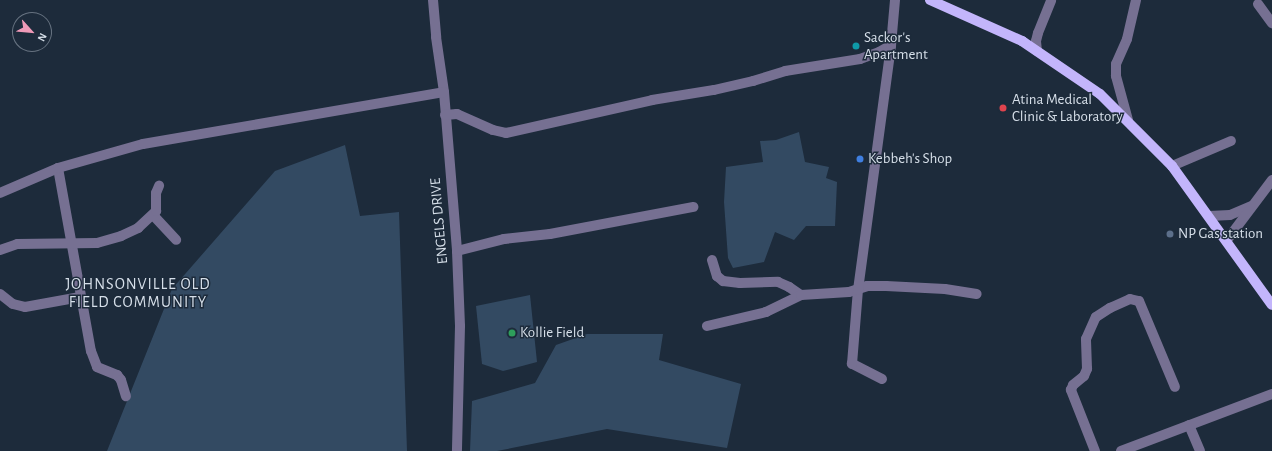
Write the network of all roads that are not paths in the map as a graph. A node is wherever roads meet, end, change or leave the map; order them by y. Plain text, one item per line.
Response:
1 (433, 0) edge
2 (895, 0) edge
3 (930, 0) edge
4 (1051, 0) edge
5 (1136, 0) edge
6 (1258, 4) dead end
7 (1272, 23) edge
8 (891, 45) junction
9 (1037, 51) junction
10 (444, 92) junction
11 (445, 115) junction
12 (1128, 120) junction
13 (1231, 141) dead end
14 (1172, 166) junction
15 (58, 168) junction
16 (1272, 180) edge
17 (159, 186) dead end
18 (0, 193) edge
19 (1253, 205) junction
20 (693, 207) dead end
21 (153, 215) junction
22 (1209, 216) junction
23 (176, 240) dead end
24 (1227, 240) junction
25 (72, 244) junction
26 (0, 250) edge
27 (457, 251) junction
28 (712, 260) dead end
29 (858, 290) junction
30 (0, 294) edge
31 (977, 294) dead end
32 (801, 295) junction
33 (80, 297) junction
34 (1272, 305) edge
35 (707, 326) dead end
36 (882, 379) dead end
37 (1175, 387) dead end
38 (1272, 394) edge
39 (126, 396) dead end
40 (1189, 425) junction
41 (458, 446) edge
42 (1095, 451) edge
43 (1121, 451) edge
44 (1200, 451) edge

1 - 10 street, ENGELS DRIVE
2 - 8 street
3 - 9 main road
4 - 9 street
5 - 12 street
6 - 7 street
8 - 11 street
8 - 29 street
9 - 12 main road
10 - 11 street, ENGELS DRIVE
10 - 15 street
11 - 27 street, ENGELS DRIVE
12 - 14 main road
13 - 14 street
14 - 22 main road
15 - 18 street
15 - 25 street
16 - 19 street
17 - 21 street
19 - 22 street
19 - 24 street
20 - 27 street
21 - 23 street
21 - 25 street
22 - 24 main road
24 - 34 main road
25 - 26 street
25 - 33 street
27 - 41 street, ENGELS DRIVE
28 - 32 street
29 - 31 street
29 - 32 street
29 - 36 street
30 - 33 street
32 - 35 street
33 - 39 street
37 - 42 street
38 - 40 street
40 - 43 street
40 - 44 street

